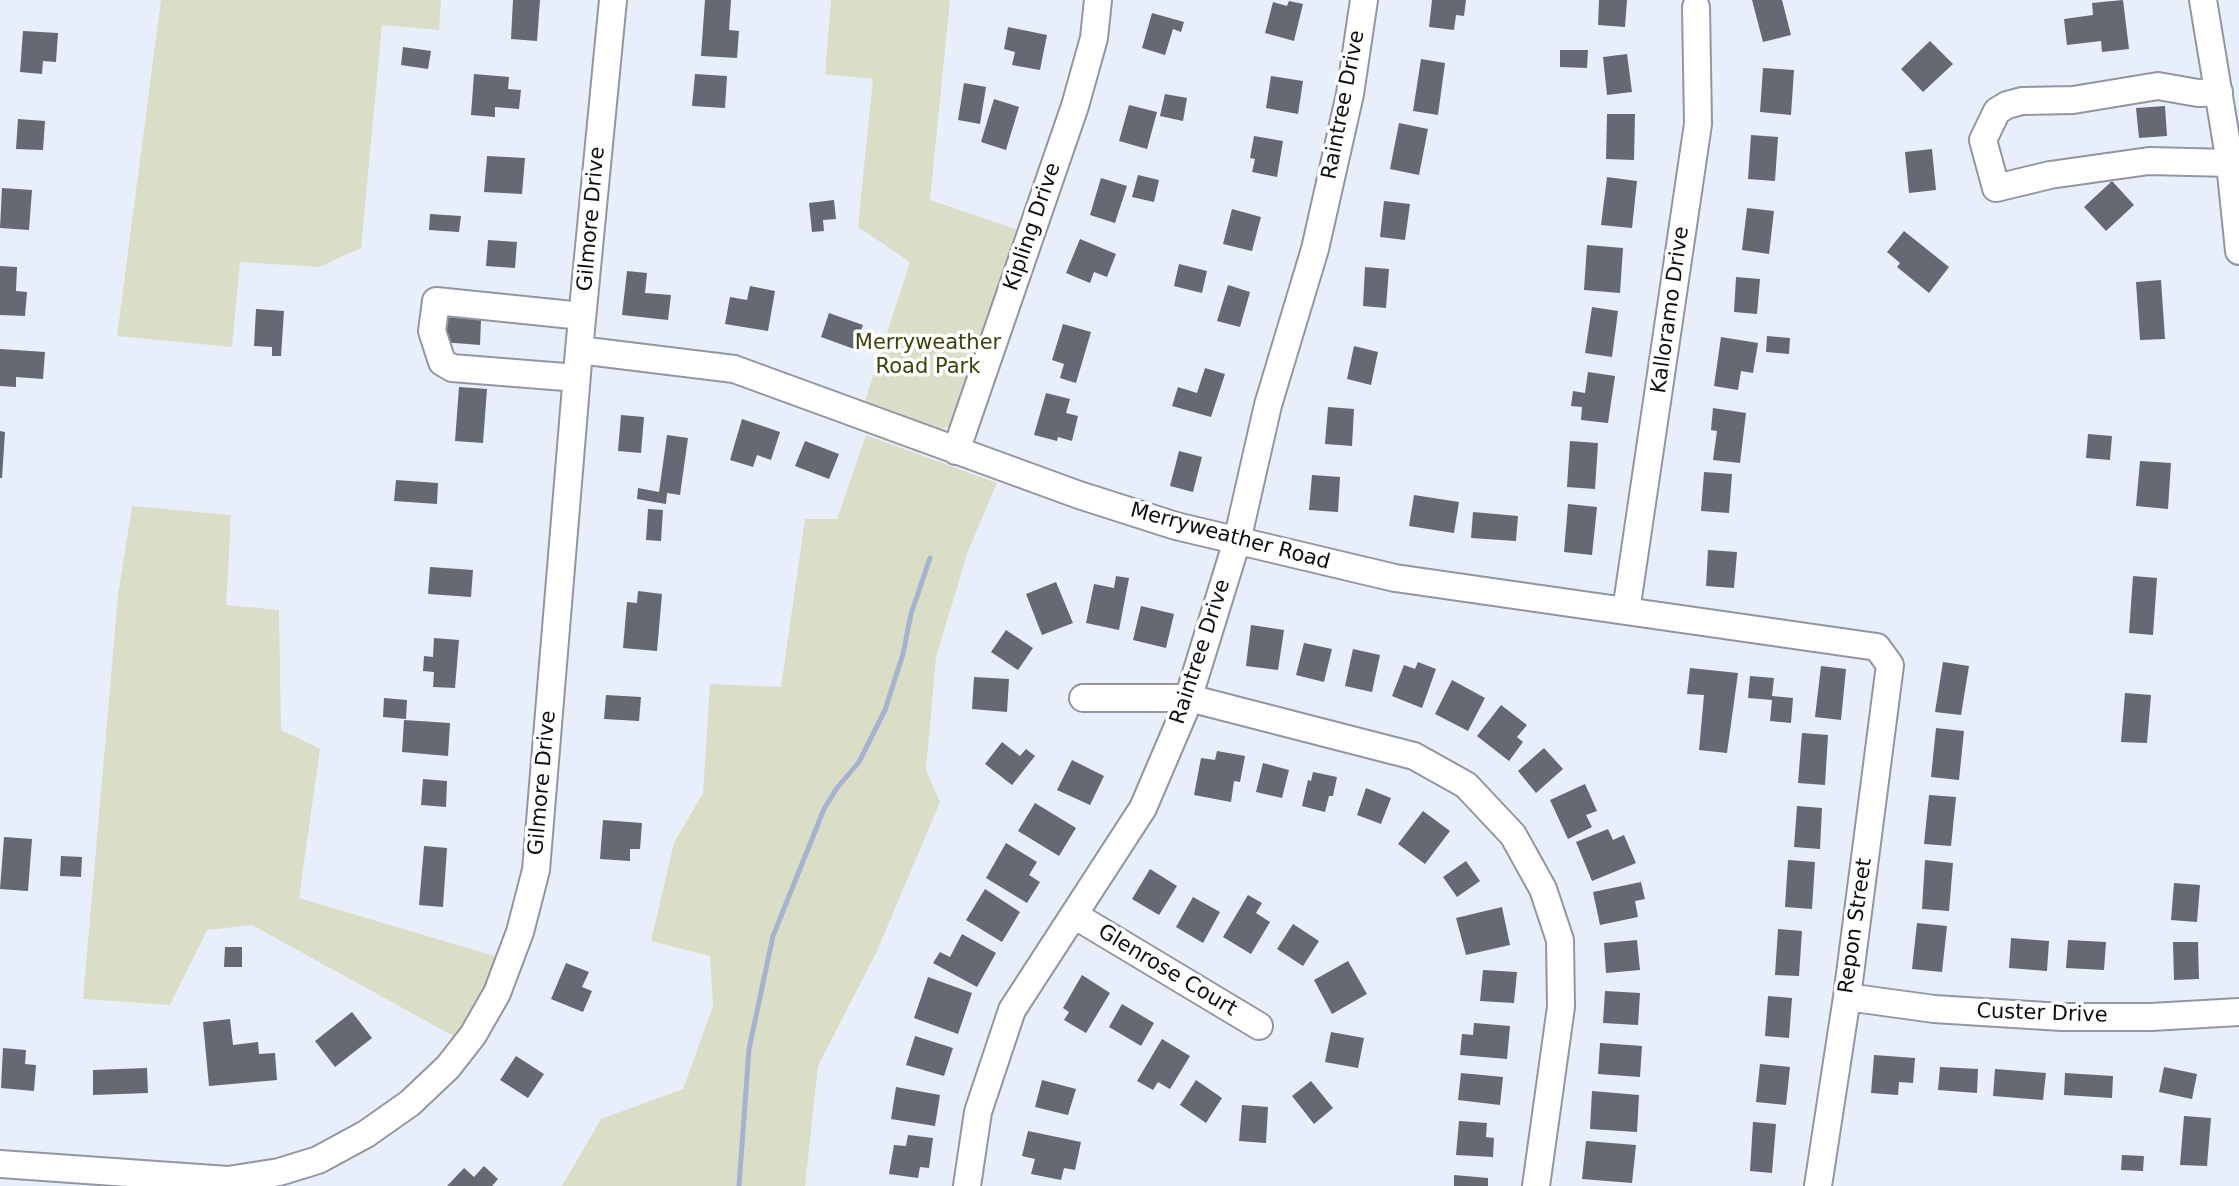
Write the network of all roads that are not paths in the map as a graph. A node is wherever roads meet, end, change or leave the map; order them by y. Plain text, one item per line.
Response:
1 (613, 0) edge
2 (1098, 0) edge
3 (1363, 0) edge
4 (2203, 0) edge
5 (1696, 7) dead end
6 (2219, 92) junction
7 (2230, 163) junction
8 (2239, 238) edge
9 (2239, 251) edge
10 (582, 316) junction
11 (578, 363) junction
12 (956, 451) junction
13 (1237, 541) junction
14 (1626, 611) junction
15 (1890, 666) joint
16 (1083, 698) dead end
17 (1189, 698) junction
18 (1074, 915) junction
19 (1847, 997) junction
20 (2239, 1012) edge
21 (1259, 1026) dead end
22 (1, 1169) edge
23 (967, 1186) edge
24 (1536, 1186) edge
25 (1818, 1186) edge

1 - 10 street, Gilmore Drive
2 - 12 street, Kipling Drive
3 - 13 street, Raintree Drive
4 - 6 street
5 - 14 street, Kalloramo Drive
6 - 7 street
6 - 7 street
7 - 8 street
8 - 9 street
10 - 11 street, Gilmore Drive
10 - 11 street, Merryweather Road
11 - 12 street, Merryweather Road
11 - 22 street, Gilmore Drive
12 - 13 street, Merryweather Road
13 - 14 street, Merryweather Road
13 - 17 street, Raintree Drive
14 - 15 street, Merryweather Road
15 - 19 street, Repon Street
16 - 17 street
17 - 18 street, Raintree Drive
17 - 24 street
18 - 21 street, Glenrose Court
18 - 23 street, Raintree Drive
19 - 20 street, Custer Drive
19 - 25 street, Repon Street

